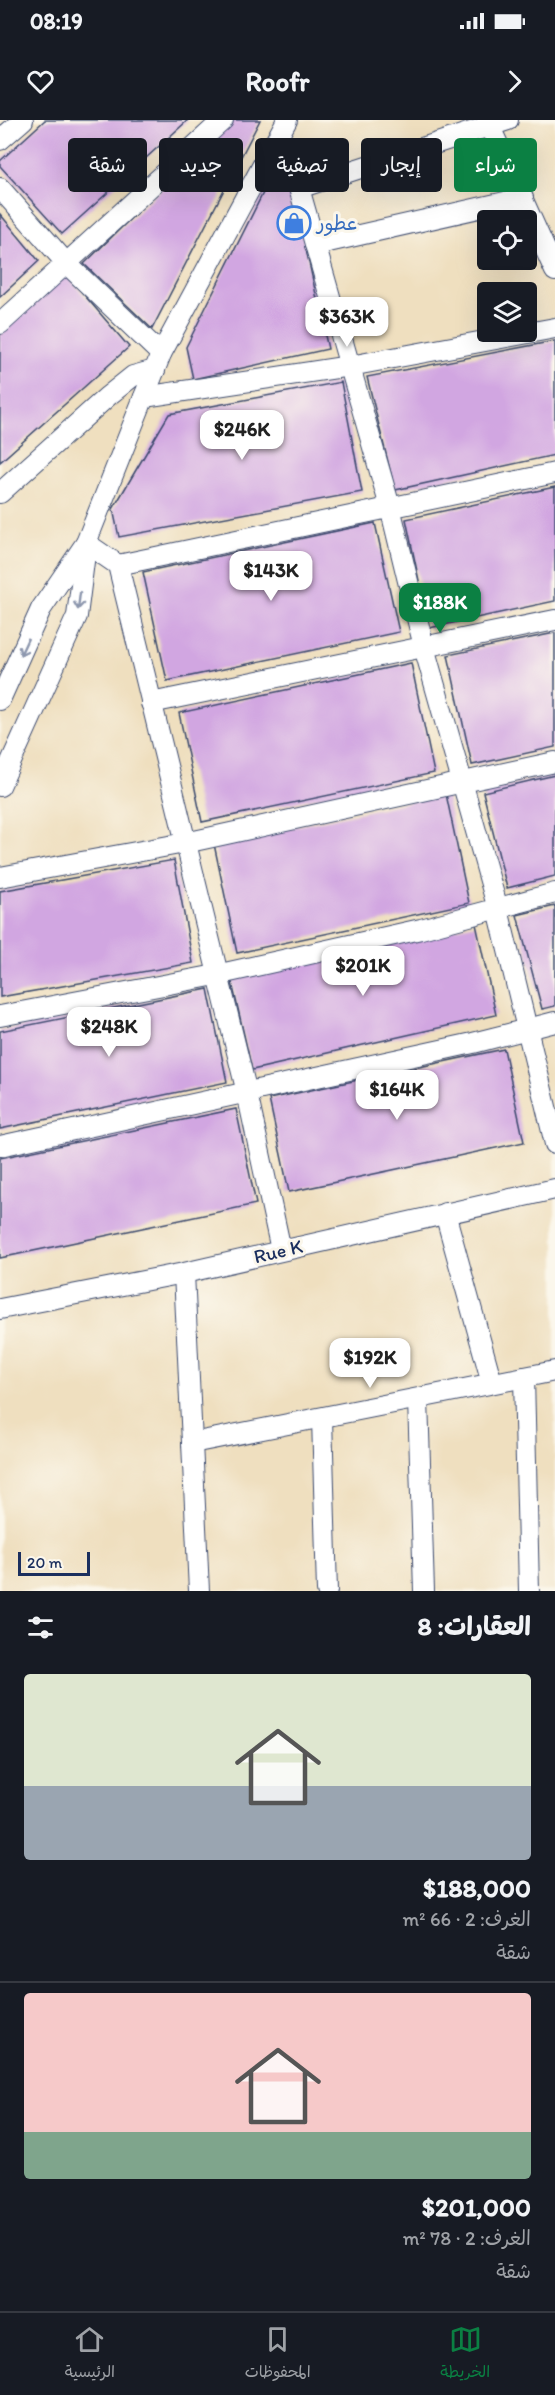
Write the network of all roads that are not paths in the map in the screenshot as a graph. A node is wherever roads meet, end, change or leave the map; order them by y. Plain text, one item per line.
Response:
1 (23, 120) edge
2 (223, 120) edge
3 (495, 122) edge
4 (283, 129) edge
5 (0, 140) edge
6 (349, 171) edge
7 (0, 188) edge
8 (300, 192) edge
9 (523, 198) junction
10 (315, 245) junction
11 (67, 264) junction
12 (555, 271) edge
13 (0, 324) edge
14 (555, 328) edge
15 (158, 362) junction
16 (350, 366) junction
17 (144, 397) junction
18 (555, 472) edge
19 (0, 494) edge
20 (390, 507) junction
21 (86, 543) junction
22 (118, 565) junction
23 (555, 620) edge
24 (424, 647) junction
25 (0, 700) edge
26 (151, 704) junction
27 (555, 762) edge
28 (462, 782) junction
29 (0, 786) edge
30 (185, 843) junction
31 (0, 877) edge
32 (555, 894) edge
33 (498, 909) junction
34 (216, 975) junction
35 (0, 1016) edge
36 (555, 1022) edge
37 (528, 1029) junction
38 (247, 1093) junction
39 (555, 1144) edge
40 (0, 1146) edge
41 (555, 1189) edge
42 (445, 1213) junction
43 (281, 1250) junction
44 (184, 1273) junction
45 (0, 1309) edge
46 (555, 1371) edge
47 (524, 1377) junction
48 (492, 1383) junction
49 (418, 1399) junction
50 (322, 1418) junction
51 (192, 1443) junction
52 (199, 1591) edge
53 (327, 1591) edge
54 (424, 1591) edge
55 (529, 1591) edge

1 - 5 street
2 - 11 street
3 - 6 street
3 - 9 street
4 - 15 street
7 - 11 street
8 - 10 street
9 - 10 street
9 - 12 street
10 - 16 street
11 - 13 street
11 - 15 street
14 - 16 street
15 - 17 street
15 - 19 street
16 - 17 street
16 - 20 street
17 - 21 street
18 - 20 street
20 - 22 street
20 - 24 street
21 - 22 street
21 -> 25 street
21 -> 29 street
22 - 26 street
23 - 24 street
24 - 26 street
24 - 28 street
26 - 30 street
27 - 28 street
28 - 30 street
28 - 33 street
30 - 31 street
30 - 34 street
32 - 33 street
33 - 34 street
33 - 37 street
34 - 35 street
34 - 38 street
36 - 37 street
37 - 38 street
37 - 39 street
38 - 40 street
38 - 43 street
41 - 42 street, Rue K
42 - 43 street, Rue K
42 - 48 street
43 - 44 street, Rue K
44 - 45 street, Rue K
44 - 51 street
46 - 47 street
47 - 48 street
47 - 55 street
48 - 49 street
49 - 50 street
49 - 54 street
50 - 51 street
50 - 53 street
51 - 52 street

